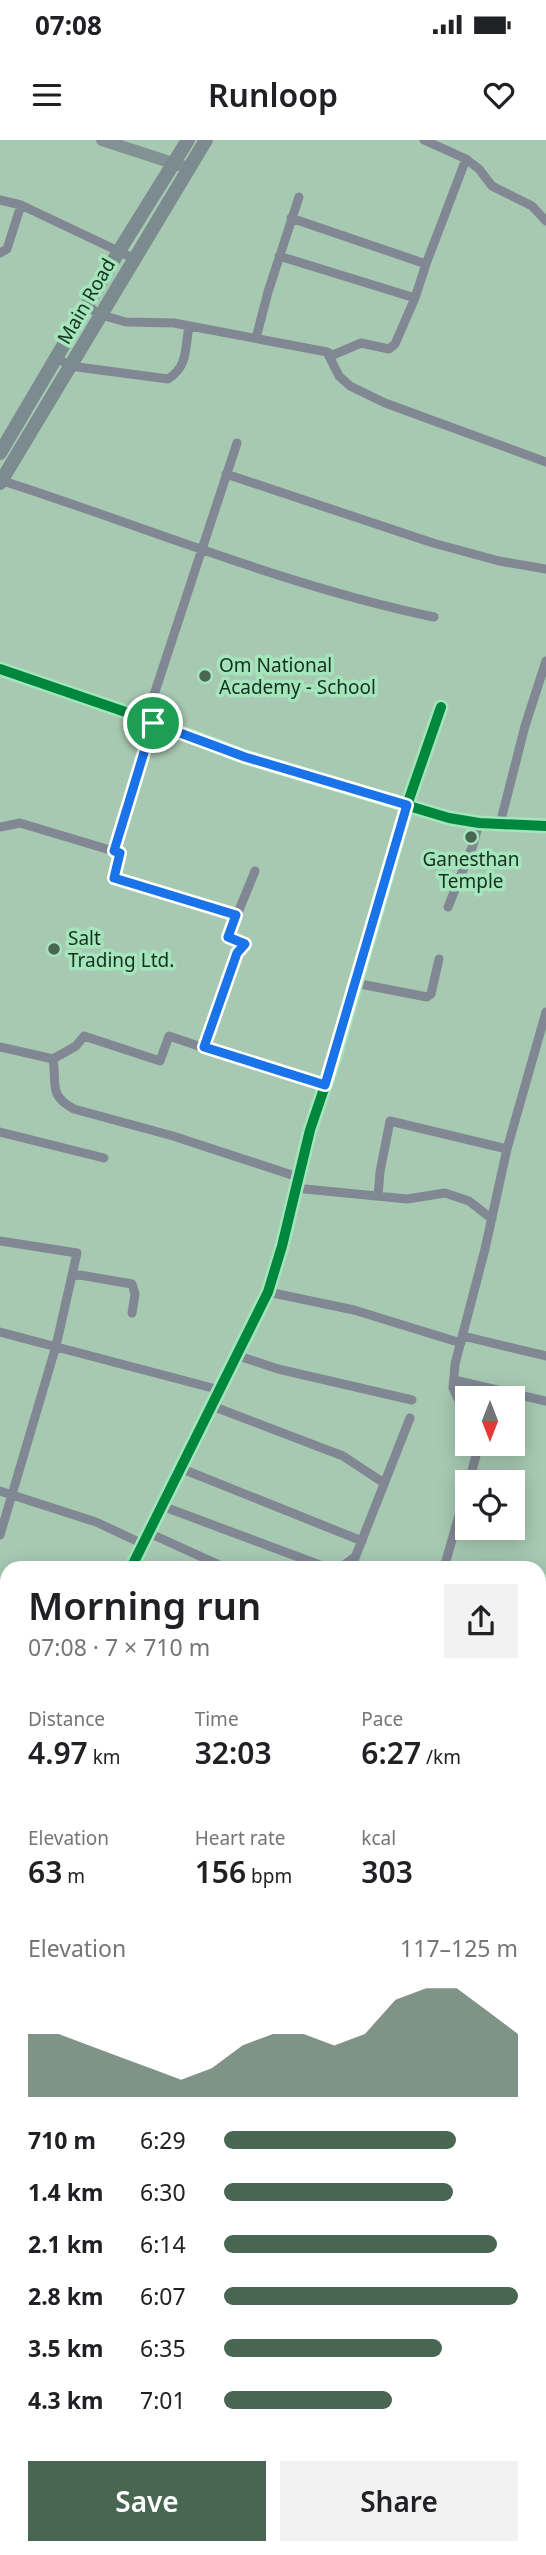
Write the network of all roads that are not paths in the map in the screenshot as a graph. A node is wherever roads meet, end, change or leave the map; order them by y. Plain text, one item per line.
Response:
1 (102, 140) edge
2 (188, 140) edge
3 (206, 140) edge
4 (424, 140) edge
5 (466, 159) junction
6 (174, 163) junction
7 (188, 167) junction
8 (299, 197) dead end
9 (0, 200) edge
10 (21, 205) junction
11 (291, 218) junction
12 (546, 221) edge
13 (119, 251) junction
14 (0, 253) edge
15 (279, 256) junction
16 (133, 258) junction
17 (426, 264) junction
18 (415, 298) junction
19 (87, 306) junction
20 (101, 315) junction
21 (189, 326) junction
22 (256, 338) junction
23 (327, 352) junction
24 (56, 357) junction
25 (71, 366) junction
26 (237, 443) dead end
27 (0, 453) edge
28 (546, 462) edge
29 (226, 474) junction
30 (0, 481) edge
31 (201, 550) junction
32 (546, 569) edge
33 (434, 617) dead end
34 (546, 661) edge
35 (0, 669) edge
36 (441, 707) dead end
37 (149, 721) junction
38 (407, 805) junction
39 (479, 823) junction
40 (500, 824) junction
41 (546, 826) edge
42 (0, 827) edge
43 (114, 851) junction
44 (255, 871) dead end
45 (448, 907) dead end
46 (236, 915) junction
47 (439, 959) dead end
48 (355, 982) junction
49 (546, 1012) edge
50 (204, 1047) junction
51 (0, 1048) edge
52 (53, 1059) junction
53 (325, 1085) junction
54 (0, 1132) edge
55 (507, 1149) junction
56 (104, 1158) dead end
57 (298, 1177) junction
58 (295, 1188) junction
59 (378, 1196) junction
60 (492, 1219) junction
61 (0, 1241) edge
62 (72, 1276) junction
63 (268, 1292) junction
64 (132, 1313) dead end
65 (0, 1332) edge
66 (462, 1340) junction
67 (56, 1346) junction
68 (236, 1355) junction
69 (546, 1356) edge
70 (454, 1380) junction
71 (220, 1390) junction
72 (455, 1392) edge
73 (412, 1400) dead end
74 (546, 1401) edge
75 (212, 1406) junction
76 (410, 1418) dead end
77 (180, 1468) junction
78 (384, 1483) junction
79 (0, 1491) edge
80 (12, 1495) junction
81 (162, 1506) junction
82 (455, 1530) edge
83 (149, 1533) junction
84 (0, 1535) edge
85 (362, 1541) junction
86 (144, 1544) junction
87 (356, 1556) junction
88 (135, 1561) edge
89 (211, 1561) edge
90 (309, 1561) edge
91 (349, 1561) edge
92 (354, 1561) edge
93 (446, 1561) edge

1 - 6 street
2 - 6 main road, Main Road
3 - 7 main road, Main Road
4 - 5 street
5 - 12 street
5 - 17 street
6 - 7 street
6 - 13 main road, Main Road
7 - 16 main road, Main Road
8 - 11 street
9 - 10 street
10 - 13 street
10 - 14 street
11 - 15 street
11 - 17 street
13 - 16 street
13 - 19 main road, Main Road
15 - 18 street
15 - 22 street
16 - 20 main road, Main Road
17 - 18 street
18 - 23 street
19 - 20 street
19 - 24 main road, Main Road
20 - 21 street
20 - 25 main road, Main Road
21 - 22 street
21 - 25 street
22 - 23 street
23 - 28 street
24 - 25 street
24 - 27 main road, Main Road
25 - 30 main road, Main Road
26 - 29 street
29 - 31 street
29 - 32 street
30 - 31 street
31 - 33 street
31 - 37 street
34 - 40 street
35 - 37 street
36 - 38 street
37 - 38 street
37 - 43 street
38 - 39 street
38 - 48 street
39 - 40 street
39 - 45 street
40 - 41 street
42 - 43 street
43 - 46 street
44 - 46 street
46 - 50 street
47 - 48 street
48 - 53 street
49 - 55 street
50 - 52 street
50 - 53 street
51 - 52 street
52 - 57 street
53 - 57 street
54 - 56 street
55 - 59 street
55 - 60 street
57 - 58 street
58 - 59 street
58 - 63 street
59 - 60 street
60 - 66 street
61 - 62 street
62 - 64 street
62 - 67 street
63 - 66 street
63 - 68 street
65 - 67 street
66 - 69 street
66 - 70 street
67 - 71 street
67 - 80 street
68 - 71 street
68 - 73 street
70 - 72 street
70 - 74 street
71 - 75 street
75 - 77 street
75 - 78 street
76 - 78 street
77 - 81 street
77 - 85 street
78 - 85 street
79 - 80 street
80 - 84 street
80 - 86 street
81 - 83 street
81 - 90 street
82 - 93 street
83 - 86 street
83 - 89 street
85 - 87 street
86 - 88 street
87 - 91 street
87 - 92 street

